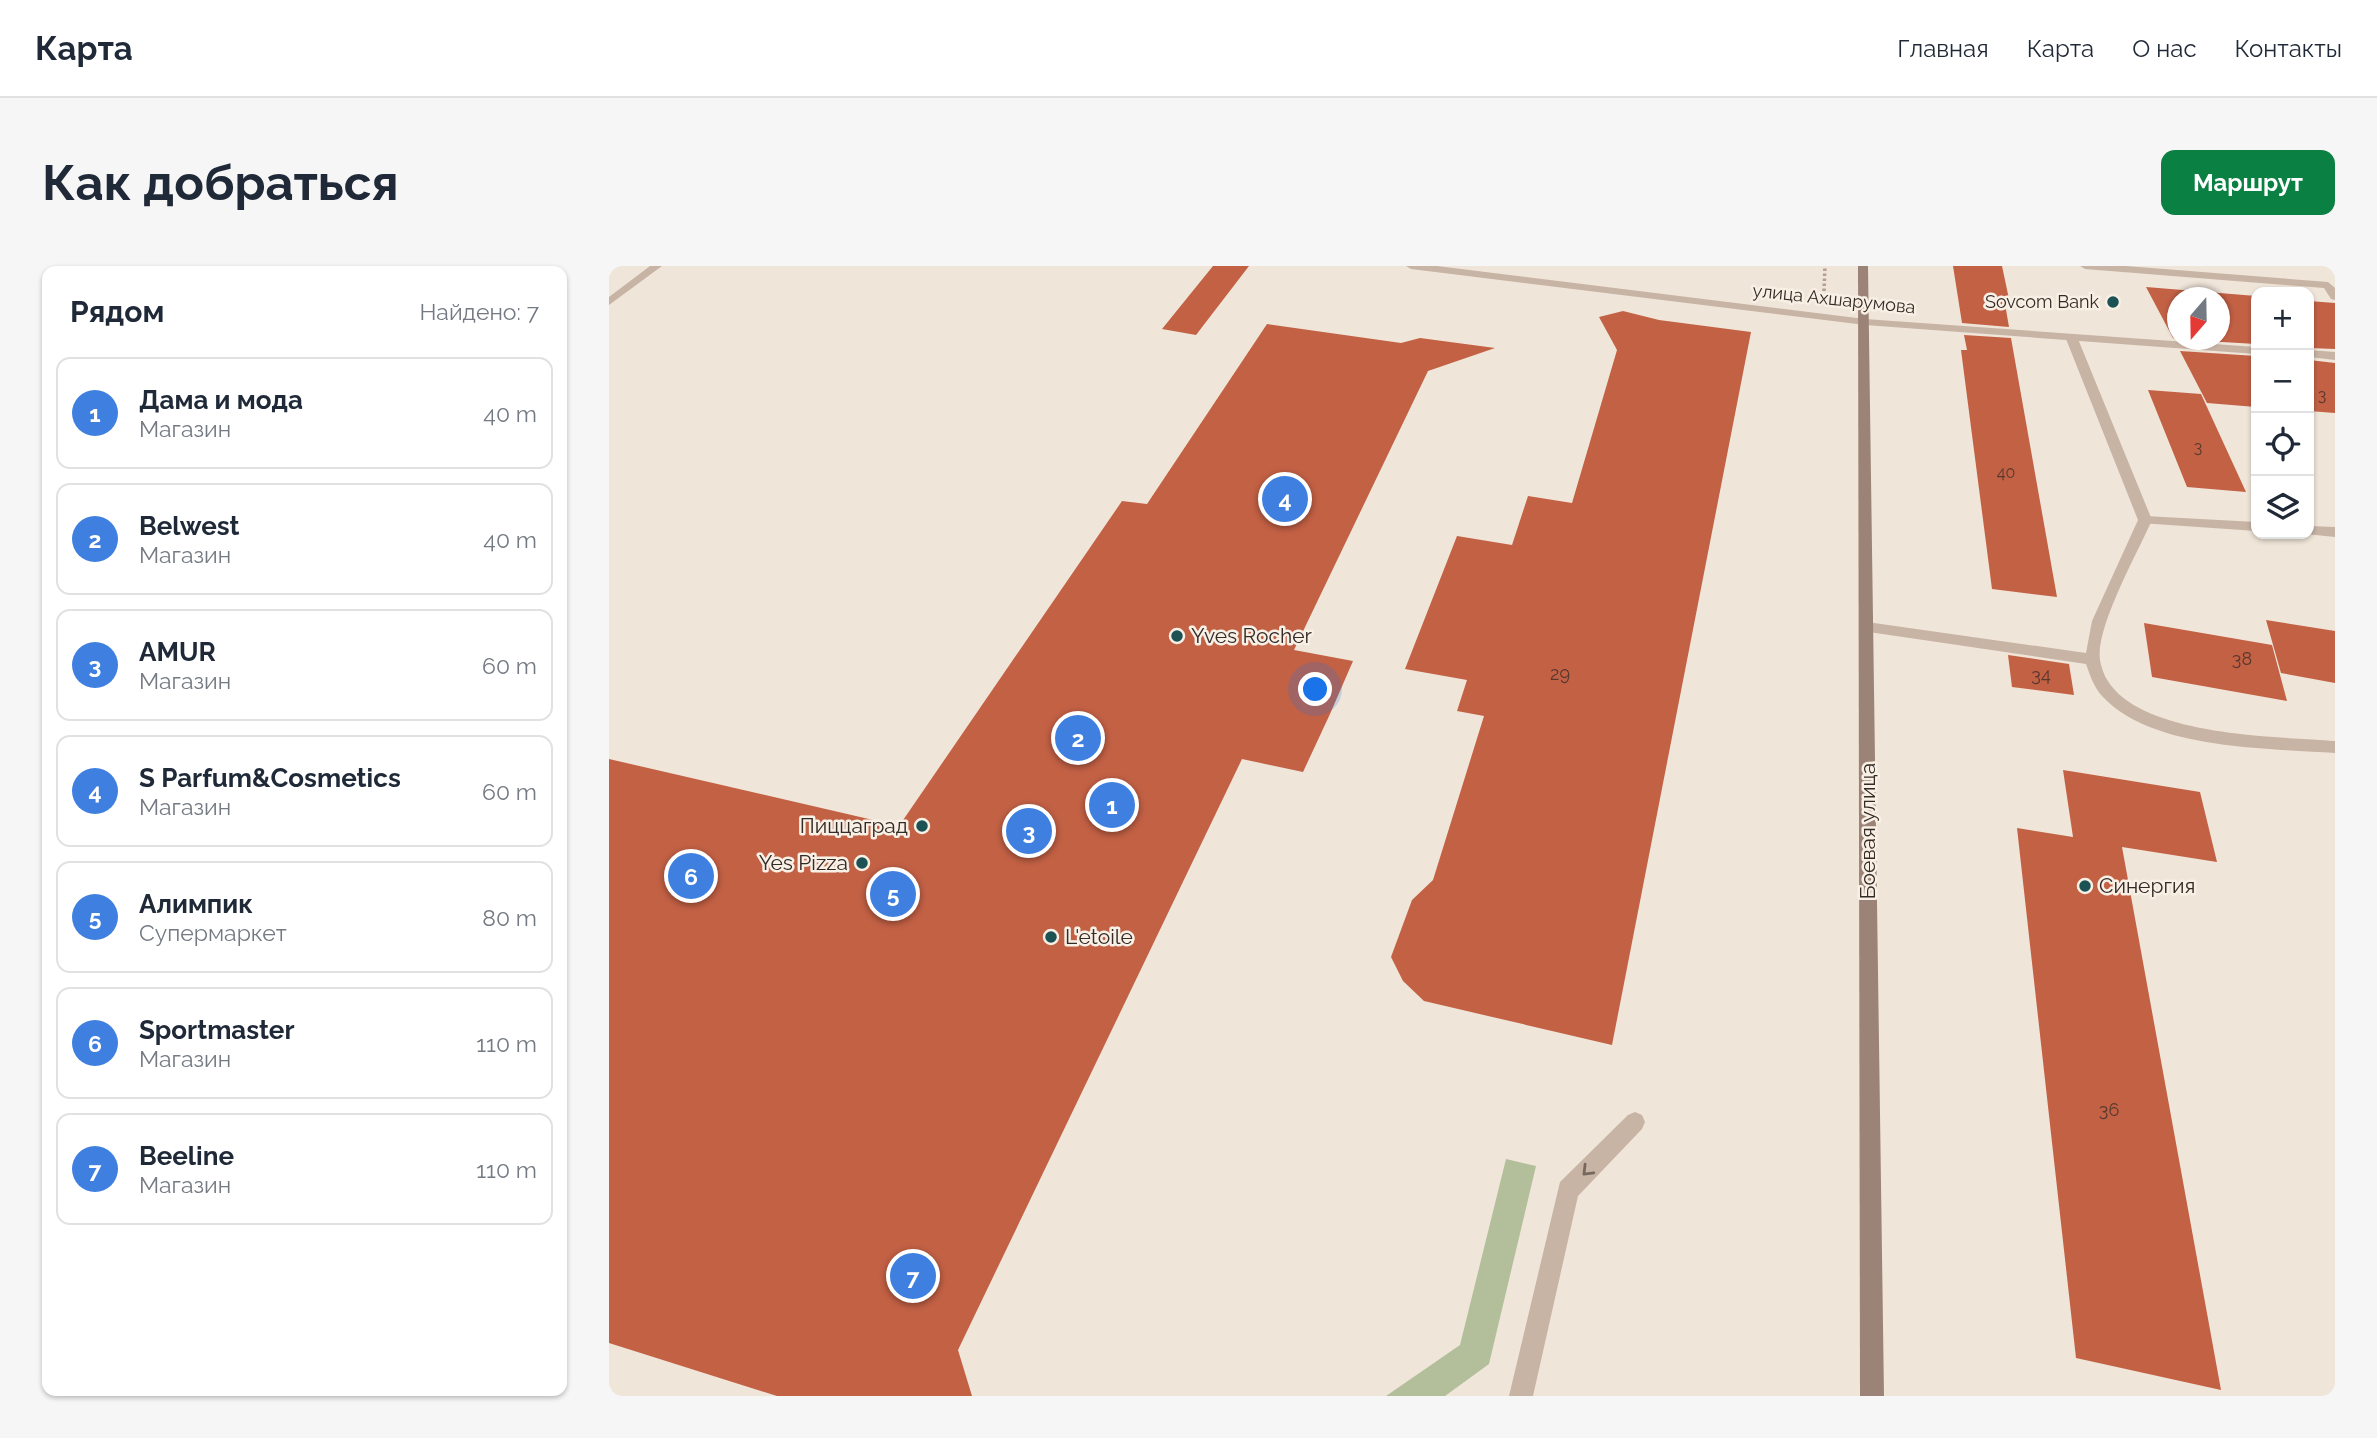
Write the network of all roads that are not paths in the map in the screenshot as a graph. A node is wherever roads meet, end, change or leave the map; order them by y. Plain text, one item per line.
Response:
1 (657, 266) edge
2 (1411, 266) edge
3 (1863, 266) edge
4 (2085, 266) edge
5 (2335, 297) edge
6 (609, 302) edge
7 (1865, 322) junction
8 (2071, 339) junction
9 (2251, 351) edge
10 (2314, 354) edge
11 (2335, 356) edge
12 (2145, 520) junction
13 (2251, 527) edge
14 (2314, 530) edge
15 (2335, 532) edge
16 (1867, 627) junction
17 (2092, 659) junction
18 (2335, 747) edge
19 (1635, 1122) dead end
20 (1521, 1396) edge
21 (1872, 1396) edge

1 - 6 street
2 - 7 street, улица Ахшарумова
3 - 7 main road, Боевая улица
4 - 5 street
7 - 8 street, улица Ахшарумова
7 - 16 main road, Боевая улица
8 - 9 street, улица Ахшарумова
8 - 12 street
10 - 11 street
12 - 13 street
12 - 17 street
14 - 15 street
16 - 17 street
16 - 21 main road, Боевая улица
17 - 18 street
19 -> 20 street

